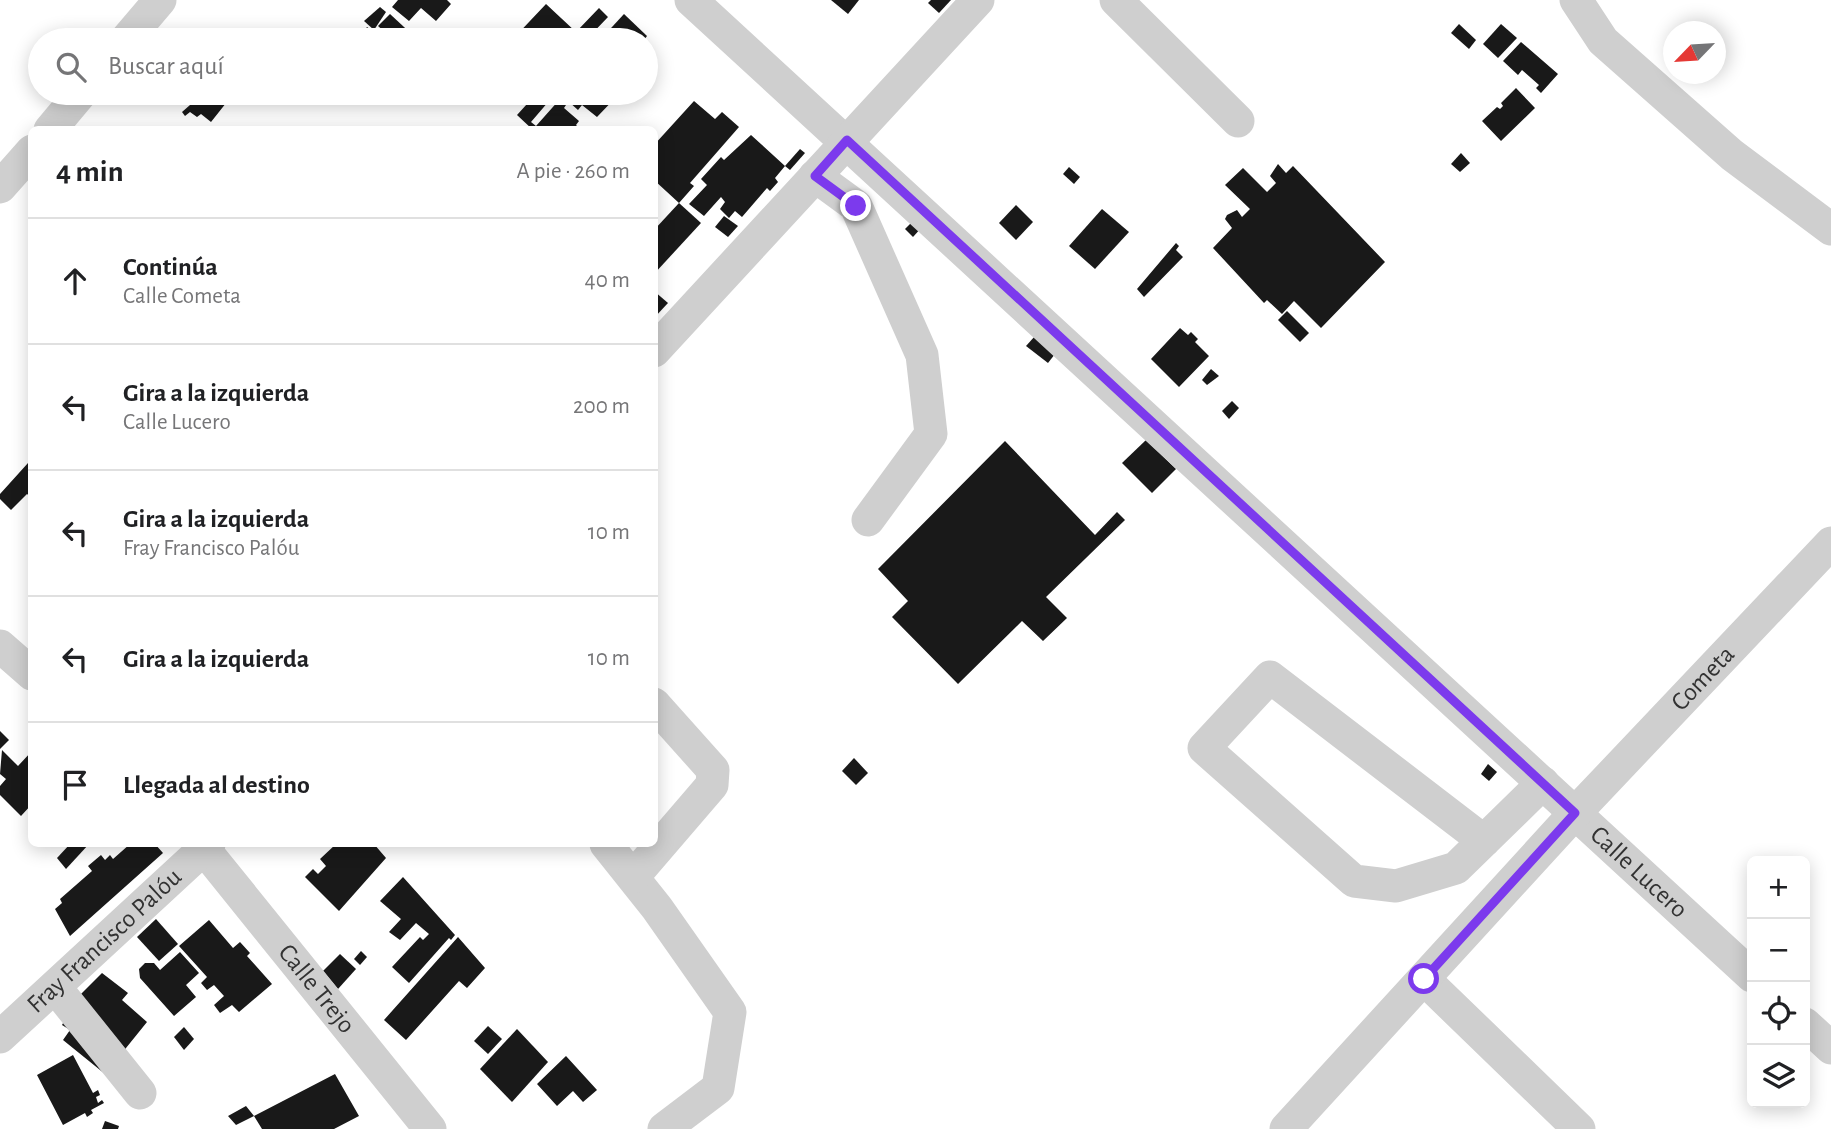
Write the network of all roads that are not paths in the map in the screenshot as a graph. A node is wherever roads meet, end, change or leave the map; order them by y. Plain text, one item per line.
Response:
1 (160, 0) edge
2 (691, 0) edge
3 (978, 0) edge
4 (1116, 0) edge
5 (1576, 0) edge
6 (136, 28) edge
7 (71, 105) edge
8 (1238, 121) dead end
9 (53, 126) edge
10 (847, 140) junction
11 (28, 156) edge
12 (815, 176) junction
13 (0, 187) edge
14 (1831, 229) edge
15 (658, 347) edge
16 (868, 520) dead end
17 (1831, 542) edge
18 (0, 646) edge
19 (28, 670) edge
20 (658, 708) edge
21 (1543, 783) junction
22 (1575, 813) junction
23 (1484, 841) junction
24 (202, 847) edge
25 (206, 847) edge
26 (608, 847) edge
27 (633, 877) junction
28 (1747, 970) edge
29 (1424, 979) junction
30 (55, 987) junction
31 (1810, 1029) edge
32 (0, 1037) edge
33 (1831, 1048) edge
34 (140, 1093) dead end
35 (430, 1129) edge
36 (664, 1129) edge
37 (1286, 1129) edge
38 (1579, 1129) edge

1 - 6 street
2 - 10 street, Calle Lucero
3 - 10 street
4 - 8 street
5 - 14 street
7 - 9 street
10 - 12 street
10 - 21 street, Calle Lucero
11 - 13 street
12 - 15 street
12 - 16 street
17 - 22 street, Cometa
18 - 19 street
20 - 27 street
21 - 22 street, Calle Lucero
21 - 23 street
22 - 28 street, Calle Lucero
22 - 29 street, Cometa
23 - 23 street
24 - 30 street, Fray Francisco Palóu
25 - 35 street, Calle Trejo
26 - 27 street
27 - 36 street
29 - 37 street, Cometa
29 - 38 street
30 - 32 street, Fray Francisco Palóu
30 - 34 street
31 - 33 street

